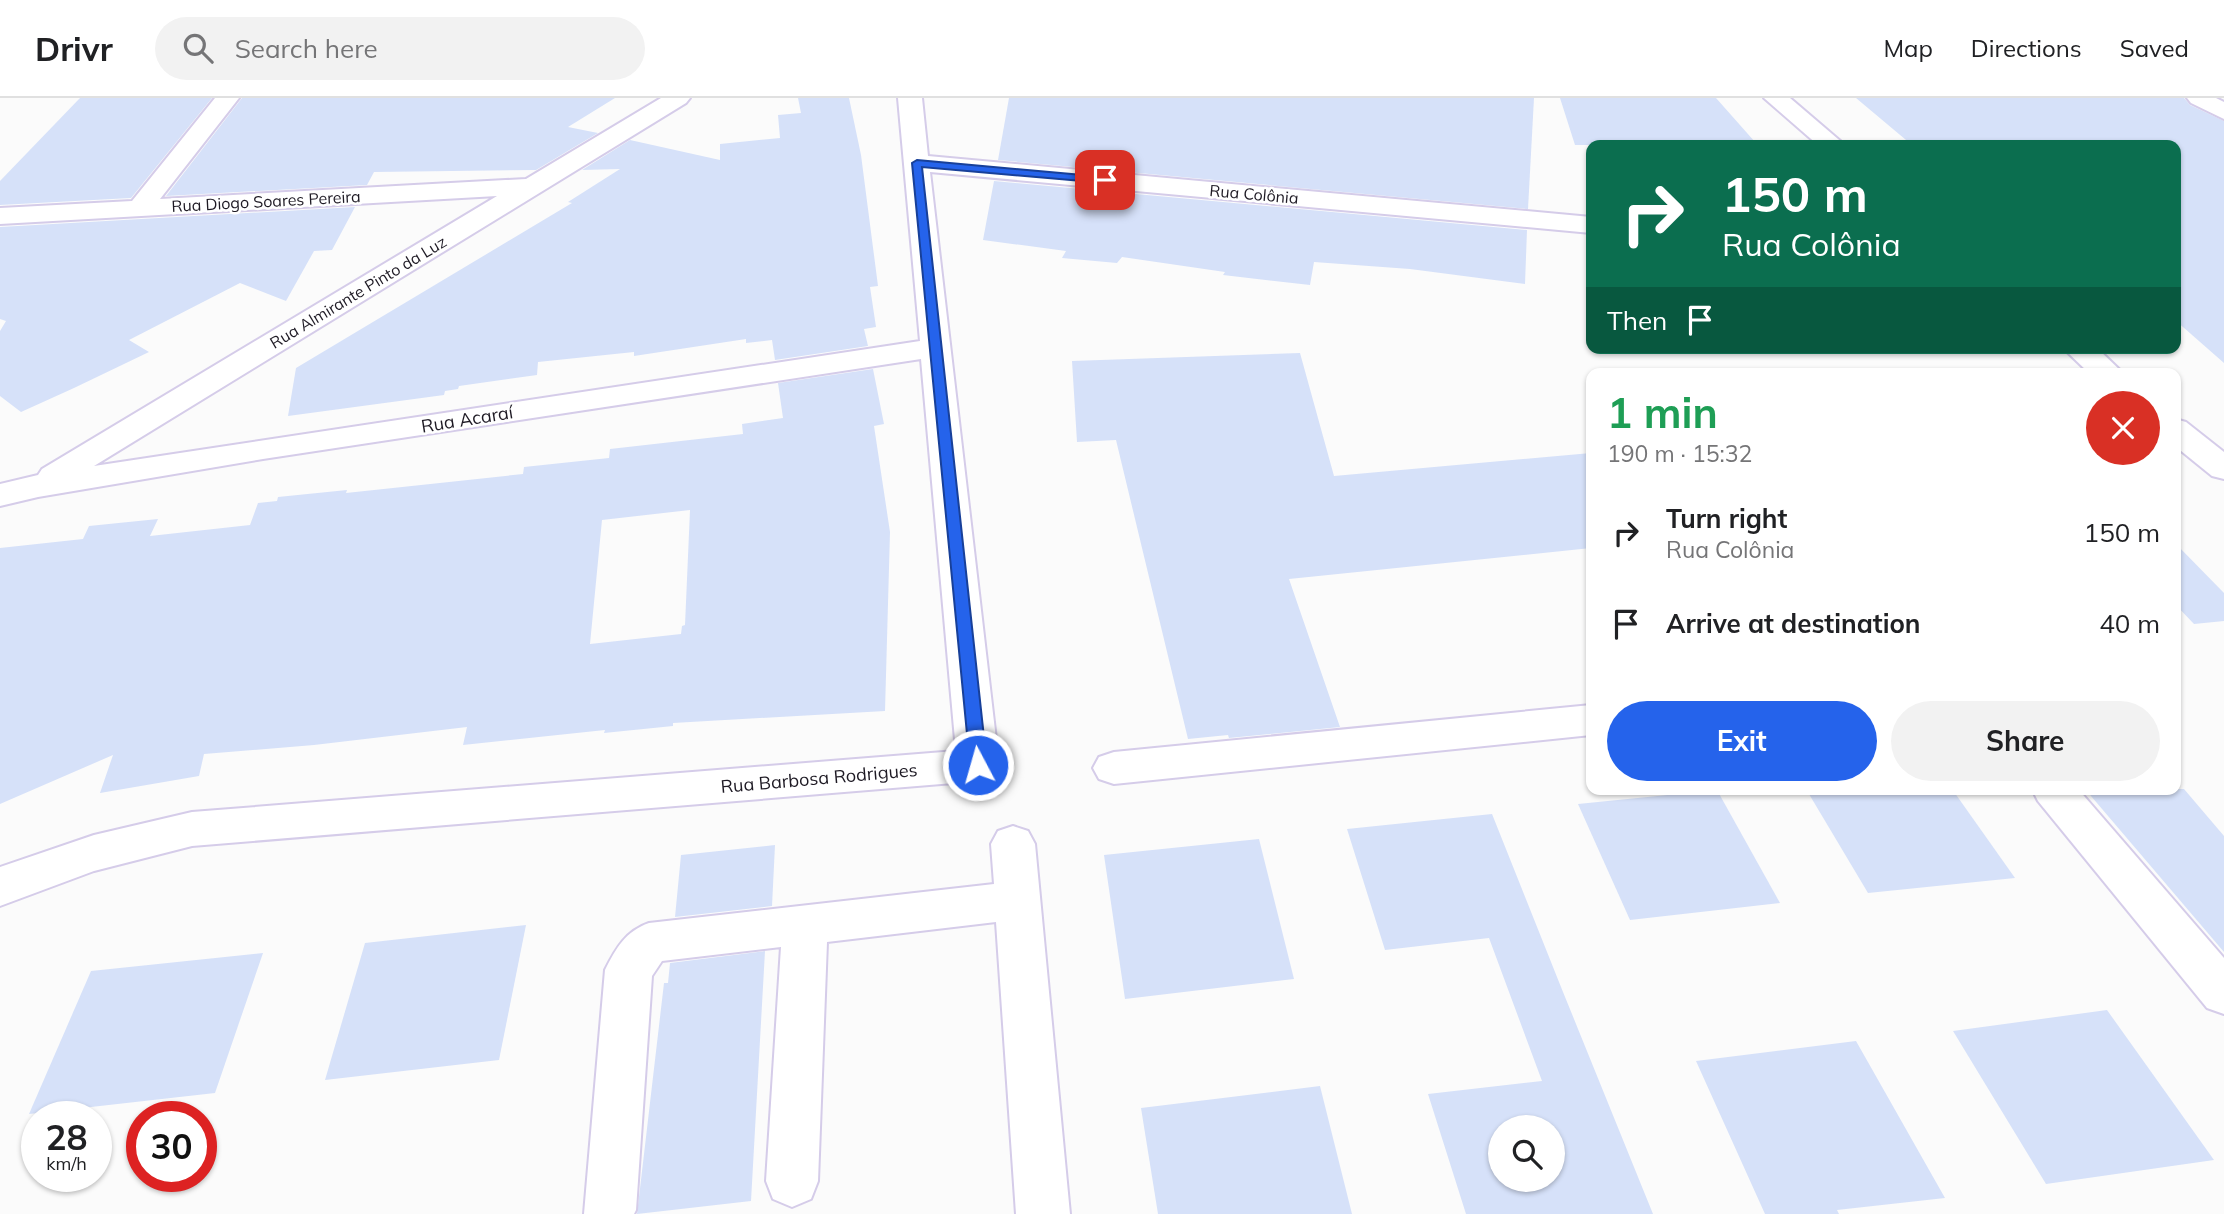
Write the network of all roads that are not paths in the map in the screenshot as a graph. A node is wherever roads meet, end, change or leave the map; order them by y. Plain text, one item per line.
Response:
1 (227, 98) edge
2 (678, 98) edge
3 (910, 98) edge
4 (1776, 98) edge
5 (2199, 98) edge
6 (2224, 112) edge
7 (1827, 140) edge
8 (917, 163) junction
9 (532, 187) junction
10 (140, 208) junction
11 (0, 216) edge
12 (1586, 225) edge
13 (936, 348) junction
14 (2085, 354) edge
15 (2102, 368) edge
16 (2181, 434) edge
17 (2224, 469) edge
18 (38, 486) junction
19 (0, 495) edge
20 (1586, 721) edge
21 (1114, 768) dead end
22 (2058, 795) edge
23 (1013, 844) dead end
24 (0, 887) edge
25 (1018, 900) junction
26 (805, 925) junction
27 (2224, 993) edge
28 (792, 1181) dead end
29 (609, 1210) dead end
30 (1043, 1214) edge

1 - 10 street
2 - 9 street, Rua Almirante Pinto da Luz
3 - 8 street, Rua Barbosa Rodrigues
4 - 7 street
5 - 6 street
8 - 12 street, Rua Colônia
8 - 13 street, Rua Barbosa Rodrigues
9 - 10 street, Rua Diogo Soares Pereira
9 - 18 street, Rua Almirante Pinto da Luz
10 - 11 street, Rua Diogo Soares Pereira
13 - 18 street, Rua Acaraí
13 - 24 street, Rua Barbosa Rodrigues
14 - 15 street
16 - 17 street
18 - 19 street, Rua Acaraí
20 - 21 street
22 - 27 street
23 - 25 street
25 - 26 street
25 - 30 street
26 - 28 street
26 - 29 street

